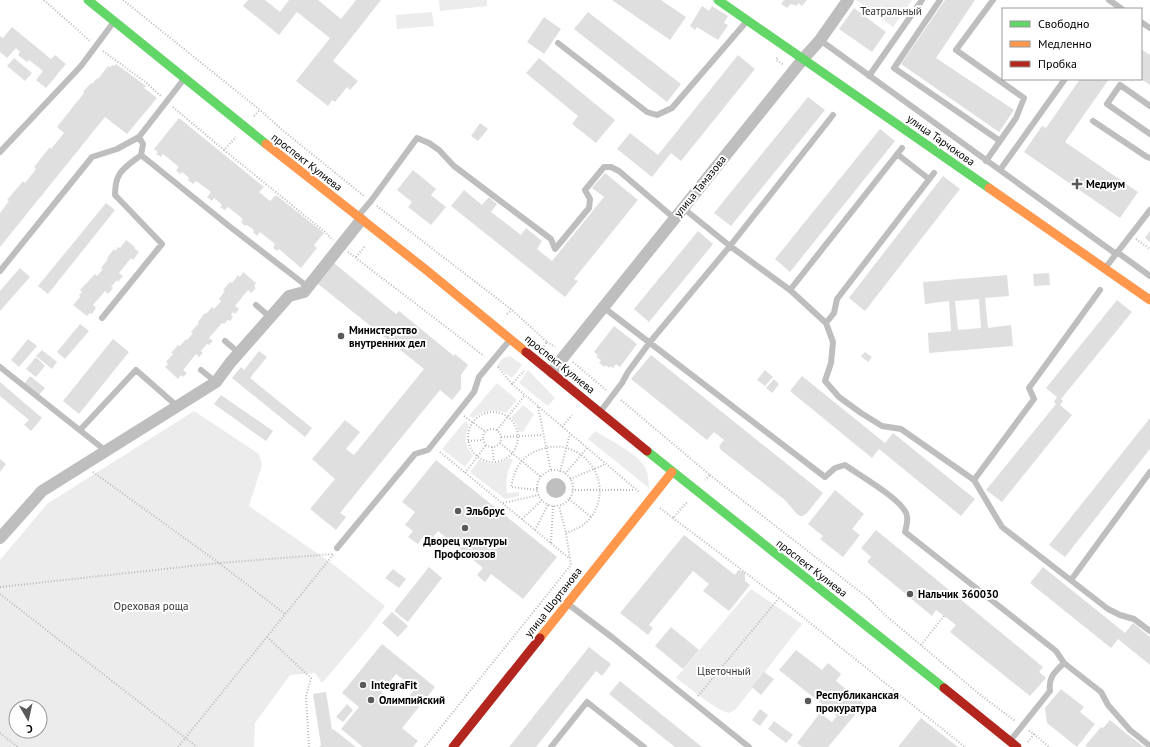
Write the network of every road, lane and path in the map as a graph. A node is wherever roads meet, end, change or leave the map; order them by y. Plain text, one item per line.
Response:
1 (44, 0) edge
2 (88, 0) edge
3 (123, 0) edge
4 (718, 0) edge
5 (848, 0) edge
6 (922, 0) edge
7 (940, 0) edge
8 (993, 0) edge
9 (1109, 0) edge
10 (1121, 8) edge
11 (748, 20) junction
12 (115, 21) junction
13 (820, 40) junction
14 (558, 43) dead end
15 (96, 46) junction
16 (803, 59) junction
17 (869, 76) junction
18 (185, 78) junction
19 (1064, 80) edge
20 (167, 102) junction
21 (1150, 106) edge
22 (260, 110) junction
23 (833, 114) dead end
24 (254, 116) dead end
25 (1093, 121) dead end
26 (1150, 134) edge
27 (139, 137) junction
28 (236, 137) dead end
29 (1000, 141) junction
30 (902, 148) dead end
31 (224, 150) junction
32 (0, 152) edge
33 (897, 154) junction
34 (141, 155) junction
35 (1150, 158) edge
36 (986, 161) junction
37 (1000, 170) junction
38 (934, 173) dead end
39 (929, 179) junction
40 (370, 201) junction
41 (683, 208) junction
42 (1150, 210) edge
43 (390, 217) junction
44 (359, 218) junction
45 (674, 218) junction
46 (386, 221) dead end
47 (1130, 235) junction
48 (337, 244) dead end
49 (365, 246) dead end
50 (730, 246) junction
51 (344, 249) dead end
52 (1150, 249) edge
53 (1116, 253) junction
54 (356, 257) junction
55 (1104, 268) junction
56 (0, 271) edge
57 (1150, 276) edge
58 (308, 287) junction
59 (790, 290) junction
60 (1100, 290) dead end
61 (1150, 300) edge
62 (256, 304) dead end
63 (603, 306) junction
64 (512, 310) junction
65 (508, 314) dead end
66 (270, 317) junction
67 (102, 318) dead end
68 (826, 323) junction
69 (510, 339) junction
70 (225, 341) dead end
71 (547, 342) junction
72 (650, 342) junction
73 (544, 346) dead end
74 (555, 347) dead end
75 (239, 353) junction
76 (484, 356) dead end
77 (572, 361) dead end
78 (497, 366) dead end
79 (0, 367) edge
80 (201, 370) dead end
81 (524, 371) dead end
82 (552, 372) junction
83 (216, 382) junction
84 (512, 384) junction
85 (607, 390) dead end
86 (525, 395) junction
87 (621, 400) dead end
88 (177, 406) junction
89 (538, 406) junction
90 (600, 412) junction
91 (572, 415) dead end
92 (508, 417) junction
93 (472, 422) junction
94 (562, 427) junction
95 (80, 430) junction
96 (496, 430) junction
97 (486, 432) junction
98 (570, 434) junction
99 (543, 435) junction
100 (517, 436) junction
101 (501, 437) junction
102 (483, 440) junction
103 (468, 441) junction
104 (500, 443) junction
105 (486, 445) junction
106 (492, 447) junction
107 (546, 448) junction
108 (568, 448) junction
109 (587, 448) junction
110 (106, 451) junction
111 (440, 452) dead end
112 (512, 453) junction
113 (581, 455) junction
114 (478, 456) junction
115 (494, 461) junction
116 (522, 461) junction
117 (606, 464) junction
118 (593, 468) junction
119 (91, 470) dead end
120 (551, 471) junction
121 (560, 472) junction
122 (672, 472) junction
123 (1150, 472) edge
124 (465, 473) junction
125 (566, 474) junction
126 (710, 475) junction
127 (541, 477) junction
128 (570, 479) junction
129 (705, 480) dead end
130 (974, 480) junction
131 (537, 490) junction
132 (572, 490) junction
133 (600, 490) junction
134 (636, 490) junction
135 (539, 495) junction
136 (643, 496) dead end
137 (569, 499) junction
138 (542, 500) junction
139 (687, 502) dead end
140 (502, 504) junction
141 (656, 504) dead end
142 (548, 505) junction
143 (554, 506) junction
144 (559, 506) junction
145 (591, 517) junction
146 (673, 518) junction
147 (522, 519) junction
148 (535, 530) junction
149 (566, 533) junction
150 (0, 538) edge
151 (551, 543) junction
152 (337, 548) dead end
153 (570, 559) junction
154 (220, 563) junction
155 (1071, 580) junction
156 (0, 587) edge
157 (966, 589) dead end
158 (0, 594) edge
159 (779, 598) junction
160 (960, 598) dead end
161 (566, 604) junction
162 (285, 614) junction
163 (944, 616) dead end
164 (1150, 631) edge
165 (267, 637) junction
166 (921, 646) junction
167 (1064, 663) junction
168 (692, 702) junction
169 (1022, 726) junction
170 (0, 733) edge
171 (1034, 734) junction
172 (186, 738) junction
173 (1010, 741) junction
174 (1028, 742) dead end
175 (1150, 746) edge
176 (18, 747) edge
177 (178, 747) edge
178 (197, 747) edge
179 (309, 747) edge
180 (425, 747) edge
181 (453, 747) edge
182 (551, 747) edge
183 (644, 747) edge
184 (749, 747) edge
185 (966, 747) edge
186 (1017, 747) edge
187 (1049, 747) edge

1 - 15 path
2 - 12 main road, проспект Кулиева
3 - 22 path
4 - 11 main road, улица Тарчокова
5 - 13 street, улица Тамазова
6 - 17 lane
7 - 29 lane
8 - 29 lane
9 - 10 lane
11 - 14 lane
11 - 16 main road, улица Тарчокова
12 - 15 lane
12 - 18 main road, проспект Кулиева
13 - 16 street, улица Тамазова
13 - 17 lane
15 - 20 path
15 - 32 lane
16 - 41 street, улица Тамазова
16 - 55 main road, улица Тарчокова
17 - 36 lane
18 - 20 lane
18 - 44 main road, проспект Кулиева
19 - 37 lane
20 - 27 lane
20 - 31 path
21 - 26 lane
22 - 24 path
22 - 40 path
23 - 50 lane
25 - 35 lane
27 - 34 lane
27 - 56 lane
28 - 31 path
29 - 36 lane
30 - 33 lane
31 - 48 path
33 - 39 lane
33 - 59 lane
34 - 58 lane
34 - 67 lane
36 - 37 lane
37 - 53 lane
38 - 39 lane
39 - 68 lane
40 - 43 path
40 - 44 lane
40 - 45 lane
41 - 45 street, улица Тамазова
41 - 50 lane
42 - 47 lane
43 - 46 path
43 - 64 path
44 - 58 street
44 - 69 main road, проспект Кулиева
45 - 63 street, улица Тамазова
47 - 52 path
47 - 53 lane
49 - 54 path
50 - 59 lane
50 - 72 lane
51 - 54 path
53 - 55 lane
53 - 57 lane
54 - 76 path
55 - 61 main road, улица Тарчокова
58 - 66 street
59 - 68 lane
60 - 130 lane
62 - 66 lane
63 - 72 lane
63 - 82 street, улица Тамазова
64 - 65 path
64 - 71 path
66 - 75 street
68 - 130 lane
69 - 82 main road, проспект Кулиева
69 - 152 lane
70 - 75 lane
71 - 73 path
71 - 74 path
72 - 90 lane
72 - 167 lane
75 - 83 street
77 - 85 path
78 - 84 path
79 - 95 lane
80 - 83 lane
81 - 84 path
82 - 90 main road, проспект Кулиева
83 - 88 street
84 - 86 path
86 - 89 path
86 - 92 path
87 - 126 path
88 - 95 lane
88 - 110 street
89 - 94 path
89 - 99 path
90 - 122 main road, проспект Кулиева
91 - 94 path
92 - 93 path
92 - 96 path
92 - 100 path
93 - 97 path
93 - 103 path
94 - 98 path
95 - 110 lane
96 - 97 path
96 - 101 path
97 - 102 path
98 - 108 path
98 - 109 path
99 - 100 path
99 - 107 path
100 - 101 path
100 - 112 path
101 - 104 path
102 - 103 path
102 - 105 path
103 - 114 path
104 - 106 path
104 - 112 path
105 - 106 path
105 - 114 path
106 - 115 path
107 - 108 path
107 - 116 path
107 - 120 path
108 - 113 path
108 - 121 path
109 - 113 path
109 - 117 path
110 - 150 street
111 - 124 path
112 - 115 path
112 - 116 path
113 - 118 path
113 - 125 path
114 - 115 path
114 - 124 path
116 - 127 path
116 - 131 path
117 - 118 path
117 - 134 path
118 - 128 path
118 - 133 path
119 - 154 path
120 - 121 path
120 - 127 path
121 - 125 path
122 - 161 main road, улица Шортанова
122 - 173 main road, проспект Кулиева
123 - 155 lane
124 - 140 path
125 - 128 path
126 - 129 path
126 - 166 path
127 - 131 path
128 - 132 path
130 - 155 lane
131 - 135 path
132 - 133 path
132 - 137 path
133 - 134 path
133 - 145 path
134 - 136 path
135 - 138 path
135 - 140 path
137 - 144 path
137 - 145 path
138 - 142 path
138 - 147 path
139 - 146 path
140 - 147 path
141 - 146 path
142 - 143 path
142 - 148 path
143 - 144 path
143 - 151 path
144 - 149 path
145 - 149 path
146 - 159 path
147 - 148 path
148 - 151 path
149 - 153 path
151 - 153 path
153 - 180 path
154 - 156 path
154 - 162 path
154 - 162 path
155 - 164 lane
157 - 160 path
158 - 172 path
159 - 168 path
159 - 185 path
161 - 168 lane
161 - 181 main road, улица Шортанова
162 - 165 path
163 - 166 path
165 - 172 path
165 - 179 path
166 - 169 path
167 - 169 lane
167 - 175 lane
168 - 184 lane
169 - 171 path
169 - 173 lane
170 - 176 path
171 - 174 path
171 - 187 path
172 - 177 path
172 - 178 path
173 - 186 main road, проспект Кулиева
182 - 183 lane

